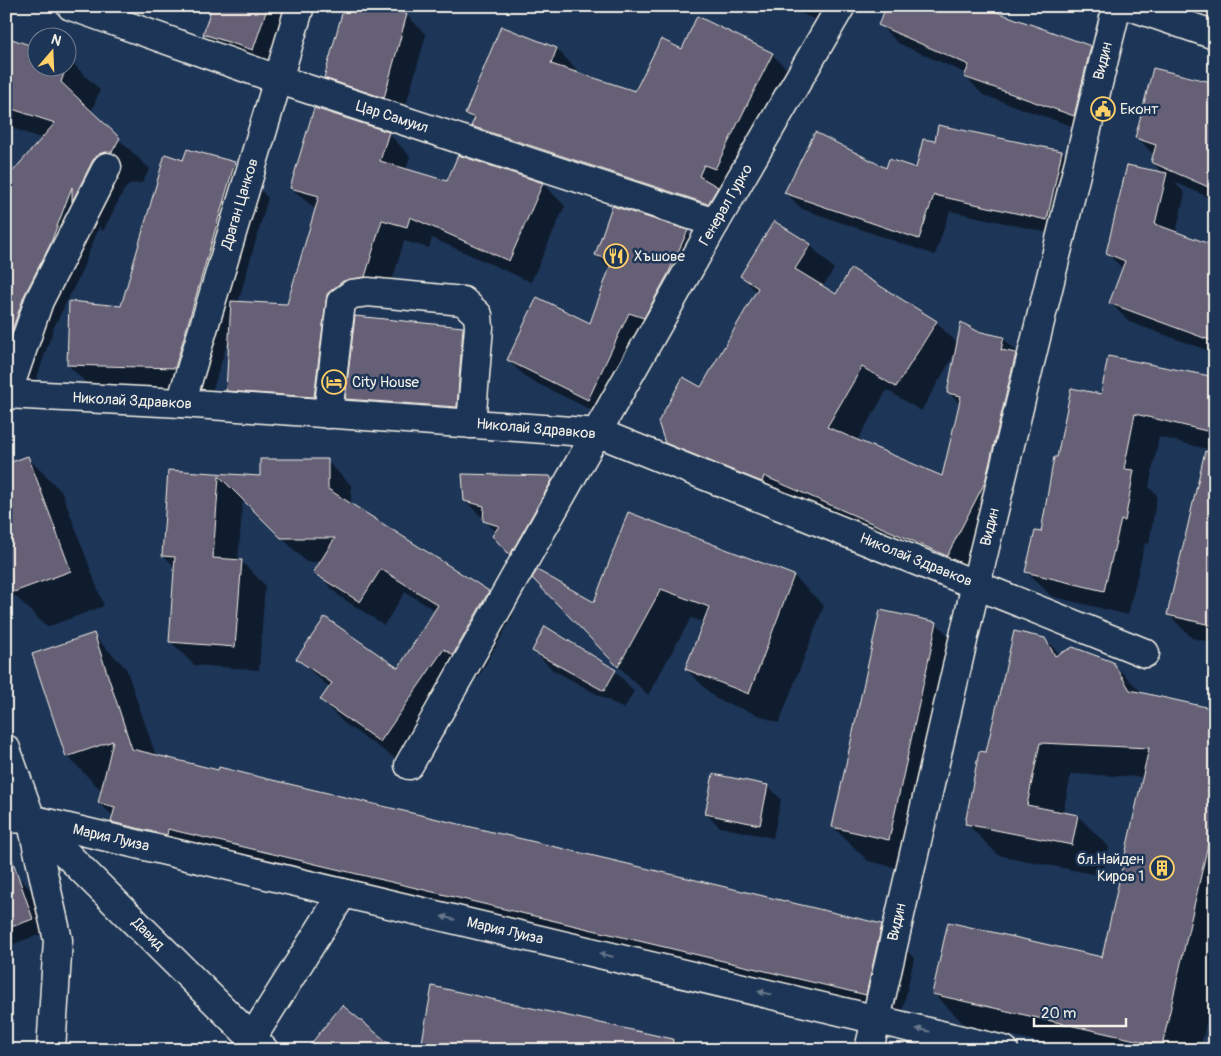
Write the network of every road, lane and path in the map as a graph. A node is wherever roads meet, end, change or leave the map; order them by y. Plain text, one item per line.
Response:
1 (71, 6) edge
2 (300, 6) edge
3 (841, 6) edge
4 (1116, 6) edge
5 (1130, 6) edge
6 (1215, 35) edge
7 (277, 79) junction
8 (107, 167) dead end
9 (715, 223) junction
10 (7, 394) edge
11 (181, 403) junction
12 (328, 414) junction
13 (471, 424) junction
14 (599, 433) junction
15 (976, 584) junction
16 (1144, 653) dead end
17 (6, 749) edge
18 (409, 765) dead end
19 (19, 818) edge
20 (343, 893) junction
21 (876, 1019) junction
22 (258, 1044) edge
23 (51, 1050) edge
24 (869, 1050) edge
25 (1004, 1050) edge

1 - 7 street, Цар Самуил
2 - 7 street, Драган Цанков
3 - 9 street, Генерал Гурко
4 - 15 street, Видин
5 - 6 street
7 - 9 street, Цар Самуил
7 - 11 street, Драган Цанков
8 - 10 street
9 - 14 street, Генерал Гурко
10 - 11 street, Николай Здравков
11 - 12 street, Николай Здравков
12 - 13 street, Николай Здравков
12 - 13 street
13 - 14 street, Николай Здравков
14 - 15 street, Николай Здравков
14 - 18 street, Генерал Гурко
15 - 16 street, Николай Здравков
15 - 21 street, Видин
17 - 19 street
19 - 20 street, Мария Луиза
19 - 22 street, Давид
19 - 23 street
21 -> 20 street, Мария Луиза
20 - 22 street
21 - 24 street, Видин
25 -> 21 street, Мария Луиза

